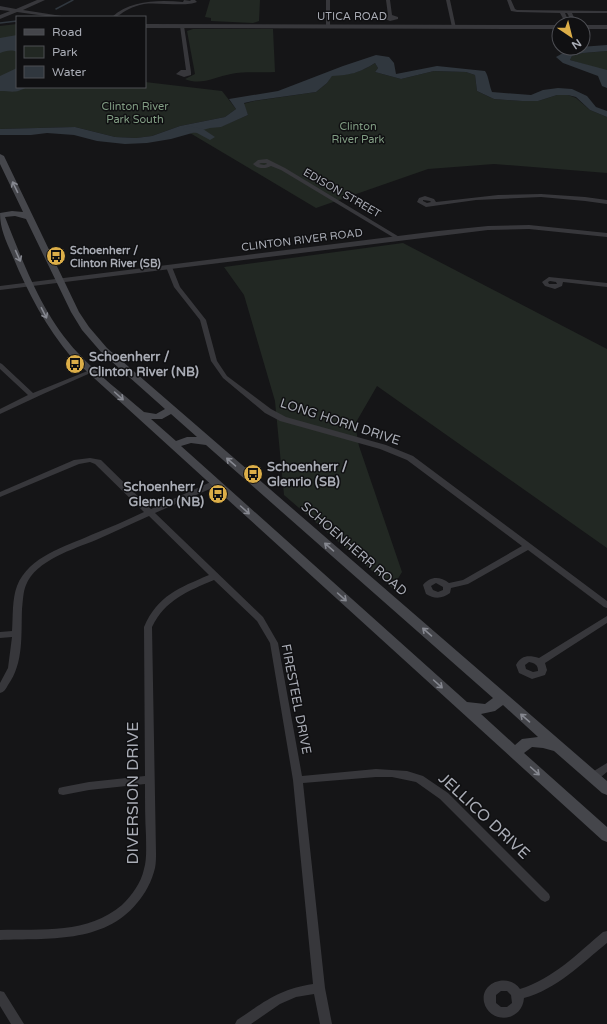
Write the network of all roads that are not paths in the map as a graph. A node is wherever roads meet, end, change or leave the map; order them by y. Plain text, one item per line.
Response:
1 (42, 0) edge
2 (192, 0) edge
3 (328, 0) edge
4 (388, 0) edge
5 (448, 0) edge
6 (509, 0) edge
7 (187, 1) edge
8 (0, 8) edge
9 (16, 10) junction
10 (562, 12) junction
11 (569, 12) junction
12 (607, 12) edge
13 (58, 16) edge
14 (115, 16) edge
15 (390, 16) dead end
16 (564, 16) edge
17 (571, 16) edge
18 (0, 17) edge
19 (146, 26) edge
20 (182, 26) junction
21 (328, 26) junction
22 (454, 27) junction
23 (551, 27) edge
24 (591, 27) edge
25 (607, 27) edge
26 (187, 71) dead end
27 (0, 156) edge
28 (268, 165) dead end
29 (432, 202) dead end
30 (607, 202) edge
31 (0, 215) edge
32 (30, 218) junction
33 (607, 235) edge
34 (398, 238) junction
35 (169, 267) junction
36 (60, 281) junction
37 (559, 282) dead end
38 (30, 285) junction
39 (607, 285) edge
40 (0, 288) edge
41 (0, 365) edge
42 (92, 371) junction
43 (32, 395) junction
44 (171, 410) junction
45 (0, 412) edge
46 (139, 415) junction
47 (208, 442) junction
48 (175, 446) junction
49 (216, 483) junction
50 (0, 494) edge
51 (150, 512) junction
52 (528, 546) junction
53 (215, 576) junction
54 (447, 586) dead end
55 (607, 605) edge
56 (607, 618) edge
57 (17, 634) junction
58 (0, 635) edge
59 (539, 662) dead end
60 (0, 690) edge
61 (501, 697) junction
62 (460, 704) junction
63 (560, 748) junction
64 (516, 755) junction
65 (607, 767) edge
66 (593, 777) junction
67 (150, 780) junction
68 (298, 780) junction
69 (607, 789) edge
70 (63, 791) dead end
71 (607, 836) edge
72 (544, 897) dead end
73 (0, 935) edge
74 (607, 936) edge
75 (319, 988) junction
76 (517, 995) dead end
77 (0, 996) edge
78 (18, 1024) edge
79 (241, 1024) edge
80 (326, 1024) edge

1 - 9 street
2 - 7 street
3 - 21 street
4 - 15 street
5 - 22 street
6 - 10 street
7 - 14 street
8 - 9 street
9 - 13 street
9 - 18 street
10 - 11 street
10 - 16 street
11 - 12 street
11 - 17 street
19 - 20 street, UTICA ROAD
20 - 21 street, UTICA ROAD
20 - 26 street
21 - 22 street, UTICA ROAD
22 - 23 street, UTICA ROAD
24 - 25 street
32 -> 27 main road, SCHOENHERR ROAD
28 - 34 street, EDISON STREET
29 - 30 street
31 - 32 main road
31 -> 38 main road
32 - 36 main road, SCHOENHERR ROAD
33 - 34 street, CLINTON RIVER ROAD
34 - 35 street, CLINTON RIVER ROAD
35 - 36 street, CLINTON RIVER ROAD
35 - 52 street, LONG HORN DRIVE
36 - 38 street, CLINTON RIVER ROAD
36 - 44 main road, SCHOENHERR ROAD
37 - 39 street
38 - 40 street, CLINTON RIVER ROAD
38 -> 42 main road
41 - 43 street
42 - 43 street
42 -> 46 main road
43 - 45 street
44 - 46 main road
44 - 47 main road, SCHOENHERR ROAD
46 - 48 main road
47 - 48 main road
61 -> 47 main road, SCHOENHERR ROAD
48 - 49 main road
49 - 51 street
49 -> 62 main road
50 - 51 street, FIRESTEEL DRIVE
51 - 53 street, FIRESTEEL DRIVE
51 - 57 street
52 - 54 street
52 - 55 street, LONG HORN DRIVE
53 - 67 street, DIVERSION DRIVE
53 - 68 street, FIRESTEEL DRIVE
56 - 59 street
57 - 58 street
57 - 60 street
61 - 62 main road
63 -> 61 main road, SCHOENHERR ROAD
62 - 64 main road
63 - 64 main road
63 - 66 main road, SCHOENHERR ROAD
64 -> 71 main road
65 - 66 street
66 - 69 main road, SCHOENHERR ROAD
67 - 70 street
67 - 73 street, DIVERSION DRIVE
68 - 72 street, JELLICO DRIVE
68 - 75 street, FIRESTEEL DRIVE
74 - 76 street
75 - 79 street
75 - 80 street, FIRESTEEL DRIVE
77 - 78 street

